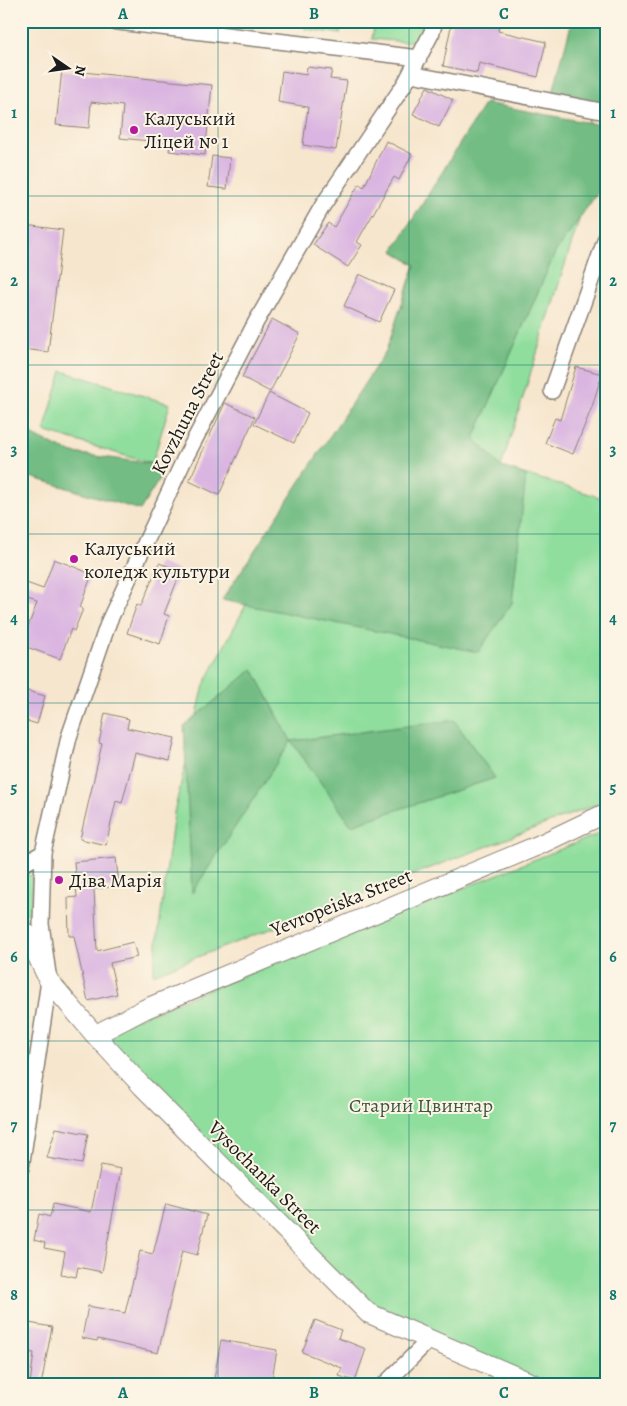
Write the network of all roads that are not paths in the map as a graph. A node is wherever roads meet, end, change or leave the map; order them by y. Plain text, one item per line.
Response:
1 (110, 21) edge
2 (435, 21) edge
3 (419, 58) junction
4 (410, 74) junction
5 (606, 112) edge
6 (606, 238) edge
7 (552, 391) dead end
8 (606, 813) edge
9 (43, 853) junction
10 (21, 864) edge
11 (21, 928) edge
12 (49, 981) junction
13 (95, 1035) junction
14 (21, 1168) edge
15 (430, 1339) junction
16 (384, 1385) edge
17 (536, 1385) edge

1 - 3 street
2 - 3 street, Kovzhuna Street
3 - 4 street, Kovzhuna Street
4 - 5 street
4 - 9 street, Kovzhuna Street
6 - 7 street
8 - 13 street, Yevropeiska Street
9 - 10 street
9 - 12 street, Kovzhuna Street
11 - 12 street, Vysochanka Street
12 - 13 street, Vysochanka Street
12 - 14 street, Kovzhuna Street
13 - 15 street, Vysochanka Street
15 - 16 street
15 - 17 street, Vysochanka Street

